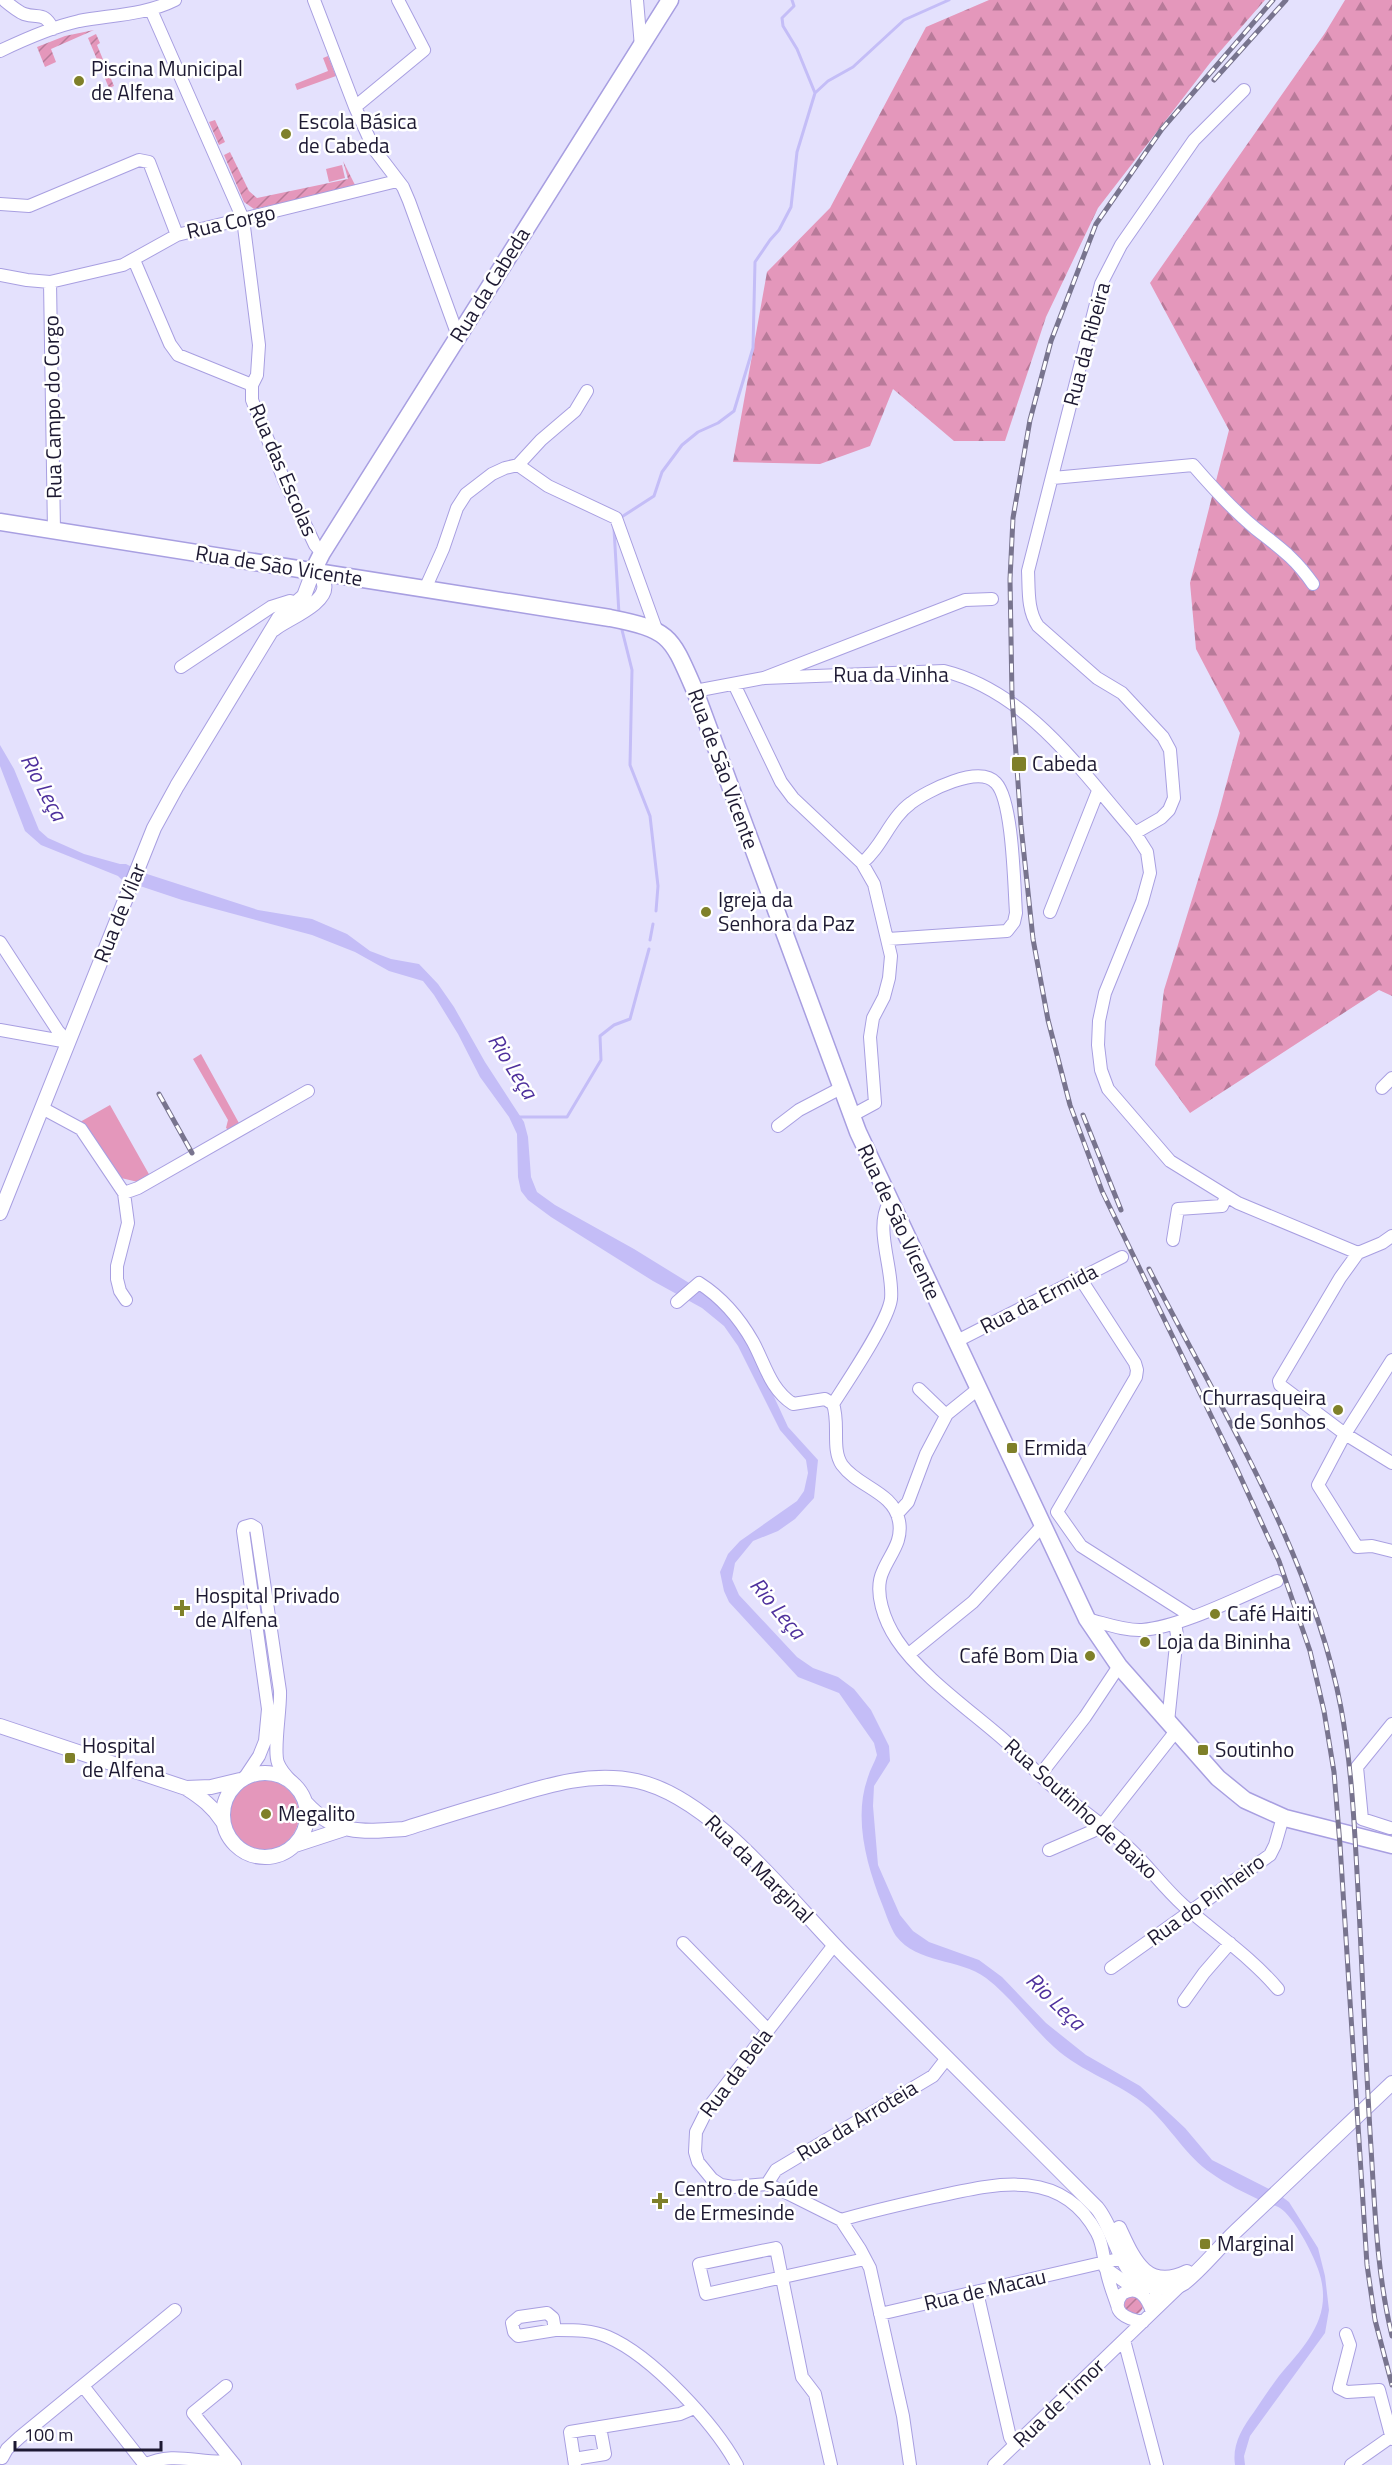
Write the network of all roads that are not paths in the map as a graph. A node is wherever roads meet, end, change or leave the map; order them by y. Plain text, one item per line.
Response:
1 (4, 0) edge
2 (175, 0) edge
3 (314, 0) edge
4 (398, 0) edge
5 (637, 0) edge
6 (670, 0) edge
7 (151, 10) junction
8 (53, 28) junction
9 (641, 46) junction
10 (0, 51) edge
11 (1244, 90) dead end
12 (355, 107) junction
13 (397, 181) junction
14 (0, 204) edge
15 (243, 219) junction
16 (177, 235) junction
17 (134, 260) junction
18 (0, 274) edge
19 (50, 282) junction
20 (458, 336) junction
21 (252, 385) junction
22 (587, 391) dead end
23 (518, 465) junction
24 (1053, 478) junction
25 (0, 522) edge
26 (54, 531) junction
27 (322, 553) junction
28 (317, 572) junction
29 (1313, 584) dead end
30 (425, 589) junction
31 (992, 599) dead end
32 (297, 603) junction
33 (274, 629) junction
34 (656, 629) junction
35 (182, 668) dead end
36 (764, 678) junction
37 (734, 684) junction
38 (695, 691) junction
39 (1098, 791) junction
40 (1135, 833) junction
41 (862, 863) junction
42 (1050, 912) dead end
43 (888, 939) junction
44 (0, 942) edge
45 (0, 1029) edge
46 (68, 1042) junction
47 (1392, 1078) edge
48 (841, 1088) junction
49 (1382, 1088) dead end
50 (308, 1091) dead end
51 (42, 1108) junction
52 (851, 1116) junction
53 (778, 1126) dead end
54 (124, 1193) junction
55 (1226, 1197) junction
56 (890, 1203) junction
57 (0, 1213) edge
58 (1392, 1236) edge
59 (1173, 1240) dead end
60 (1358, 1253) junction
61 (1122, 1257) dead end
62 (1080, 1278) junction
63 (126, 1300) dead end
64 (677, 1302) dead end
65 (956, 1342) junction
66 (1392, 1360) edge
67 (919, 1389) dead end
68 (978, 1389) junction
69 (833, 1404) junction
70 (946, 1415) junction
71 (1345, 1434) junction
72 (1392, 1462) edge
73 (1057, 1512) junction
74 (897, 1514) junction
75 (1042, 1523) junction
76 (1392, 1551) edge
77 (1277, 1581) dead end
78 (253, 1597) junction
79 (1191, 1616) junction
80 (1087, 1619) junction
81 (1175, 1623) junction
82 (272, 1641) junction
83 (909, 1654) junction
84 (1119, 1666) junction
85 (1392, 1724) edge
86 (0, 1726) edge
87 (1172, 1726) junction
88 (1040, 1775) junction
89 (242, 1779) junction
90 (292, 1782) junction
91 (186, 1788) junction
92 (306, 1803) junction
93 (1282, 1817) junction
94 (223, 1822) junction
95 (1102, 1824) junction
96 (344, 1829) junction
97 (1391, 1837) edge
98 (295, 1845) junction
99 (1049, 1850) dead end
100 (1190, 1911) junction
101 (683, 1943) dead end
102 (1230, 1943) junction
103 (834, 1945) junction
104 (1111, 1968) dead end
105 (1278, 1989) dead end
106 (1184, 2001) dead end
107 (768, 2030) junction
108 (947, 2058) junction
109 (1392, 2083) edge
110 (1029, 2138) junction
111 (767, 2184) junction
112 (841, 2220) junction
113 (1115, 2241) junction
114 (1210, 2255) junction
115 (1104, 2257) junction
116 (865, 2259) junction
117 (1123, 2260) junction
118 (1145, 2272) junction
119 (783, 2279) junction
120 (1182, 2284) junction
121 (1156, 2288) junction
122 (977, 2292) junction
123 (1141, 2293) junction
124 (1118, 2308) junction
125 (175, 2310) dead end
126 (1153, 2310) junction
127 (880, 2314) junction
128 (1143, 2322) junction
129 (555, 2330) dead end
130 (1346, 2334) dead end
131 (1124, 2340) junction
132 (83, 2386) junction
133 (226, 2386) dead end
134 (694, 2408) junction
135 (600, 2427) junction
136 (1392, 2438) edge
137 (1015, 2445) junction
138 (1, 2457) edge
139 (574, 2462) edge
140 (233, 2463) edge
141 (13, 2465) edge
142 (145, 2465) edge
143 (737, 2465) edge
144 (831, 2465) edge
145 (910, 2465) edge
146 (994, 2465) edge
147 (1156, 2465) edge
148 (1351, 2465) edge

1 - 8 street
2 - 7 street
3 - 12 street
4 - 12 street
5 - 9 street
6 - 9 main road, Rua da Cabeda
7 - 8 street
7 - 15 street, Rua das Escolas
8 - 10 street
9 - 20 main road, Rua da Cabeda
11 - 24 street, Rua da Ribeira
12 - 13 street
13 - 15 street, Rua Corgo
13 - 20 street
14 - 16 street
15 - 16 street, Rua Corgo
15 - 21 street, Rua das Escolas
16 - 17 street, Rua Corgo
17 - 19 street, Rua Corgo
17 - 21 street
18 - 19 street, Rua Corgo
19 - 26 street, Rua Campo do Corgo
20 - 27 main road, Rua da Cabeda
21 - 27 street, Rua das Escolas
22 - 23 street
23 - 30 street
23 - 34 street
24 - 29 street
24 - 40 street, Rua da Ribeira
25 - 26 main road, Rua de São Vicente
26 - 28 main road, Rua de São Vicente
27 - 28 main road, Rua da Cabeda
28 - 30 main road, Rua de São Vicente
28 - 32 street, Rua de Vilar
28 - 33 street, Rua de Vilar
30 - 34 main road, Rua de São Vicente
31 - 36 street
32 - 33 street, Rua de Vilar
32 - 35 street
33 - 46 street, Rua de Vilar
34 - 38 main road, Rua de São Vicente
36 - 37 street
36 - 39 street, Rua da Vinha
37 - 38 street
37 - 41 street
38 - 48 main road, Rua de São Vicente
39 - 40 street, Rua da Vinha
39 - 42 street
40 - 55 street, Rua da Vinha
41 - 43 street
41 - 43 street
43 - 52 street
44 - 46 street
45 - 46 street
46 - 51 street, Rua de Vilar
47 - 49 street
48 - 52 main road, Rua de São Vicente
48 - 53 street
50 - 54 street
51 - 54 street
51 - 57 street, Rua de Vilar
52 - 56 main road, Rua de São Vicente
54 - 63 street
55 - 59 street
55 - 60 street, Rua da Vinha
56 - 65 main road, Rua de São Vicente
56 - 69 street
58 - 60 street
60 - 71 street
61 - 62 street, Rua da Ermida
62 - 65 street, Rua da Ermida
62 - 73 street
64 - 69 street
65 - 68 main road, Rua de São Vicente
66 - 71 street
67 - 70 street
68 - 70 street
68 - 75 main road, Rua de São Vicente
69 - 74 street
70 - 74 street
71 - 72 street
71 - 76 street
73 - 75 street
73 - 79 street
74 - 83 street, Rua Soutinho de Baixo
75 - 80 main road, Rua de São Vicente
75 - 83 street
77 - 79 street
78 - 82 street
78 - 82 street
78 - 89 street
79 - 81 street
80 - 81 street
80 - 84 main road, Rua de São Vicente
81 - 87 street
82 - 90 street
83 - 88 street, Rua Soutinho de Baixo
84 - 87 main road, Rua de São Vicente
84 - 88 street
85 - 97 street
86 - 91 street
87 - 93 main road, Rua de São Vicente
87 - 95 street
88 - 95 street, Rua Soutinho de Baixo
89 - 90 street
89 - 91 street
89 - 94 street
90 - 92 street
91 - 94 street
92 - 96 street, Rua da Marginal
92 - 98 street
93 - 97 main road, Rua de São Vicente
93 - 100 street, Rua do Pinheiro
94 - 98 street
95 - 99 street
95 - 100 street, Rua Soutinho de Baixo
96 - 98 street, Rua da Marginal
96 - 103 street, Rua da Marginal
100 - 102 street, Rua Soutinho de Baixo
100 - 104 street, Rua do Pinheiro
101 - 107 street
102 - 105 street, Rua Soutinho de Baixo
102 - 106 street
103 - 107 street, Rua da Bela
103 - 108 street, Rua da Marginal
107 - 111 street, Rua da Bela
108 - 110 street, Rua da Marginal
108 - 111 street, Rua da Arroteia
109 - 114 street
110 - 113 street, Rua da Marginal
110 - 118 street, Rua da Marginal
111 - 112 street
112 - 115 street
112 - 116 street
113 - 115 street
113 - 117 street, Rua da Marginal
114 - 118 street
114 - 120 street
115 - 117 street
115 - 122 street, Rua de Macau
115 - 123 street
115 - 124 street
116 - 119 street
116 - 127 street
117 - 118 street
117 - 121 street, Rua da Marginal
118 - 121 street
119 - 119 street
119 - 144 street
120 - 121 street
120 - 126 street
121 - 126 street
122 - 127 street, Rua de Macau
122 - 137 street
123 - 124 street
123 - 126 street
124 - 128 street
125 - 132 street
126 - 128 street
127 - 145 street
128 - 131 street, Rua de Timor
129 - 134 street
130 - 136 street
131 - 137 street, Rua de Timor
131 - 147 street
132 - 138 street
132 - 142 street
133 - 140 street
134 - 135 street
134 - 143 street
135 - 139 street
135 - 139 street
136 - 148 street
137 - 146 street, Rua de Timor
138 - 141 street
140 - 142 street

